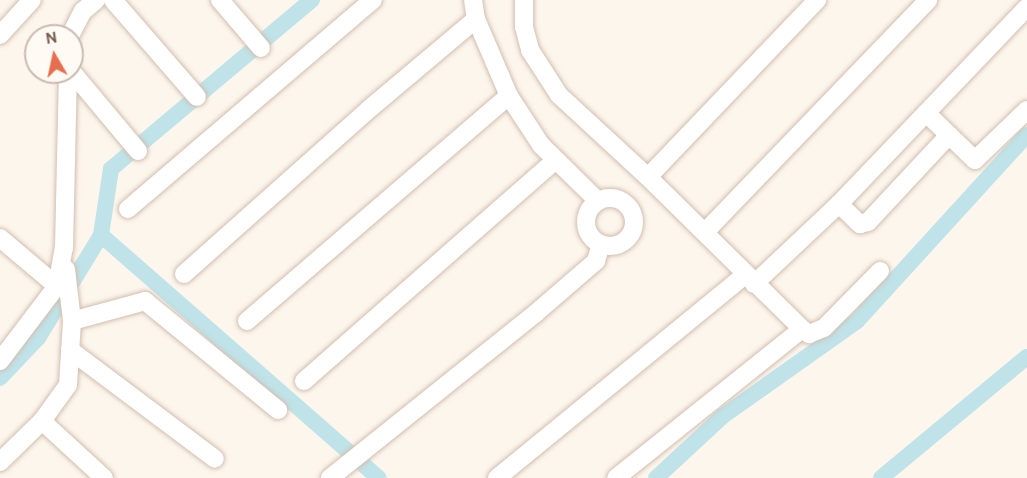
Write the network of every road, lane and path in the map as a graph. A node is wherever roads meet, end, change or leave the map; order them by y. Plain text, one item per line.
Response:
1 (33, 0) edge
2 (96, 0) edge
3 (113, 0) edge
4 (220, 0) edge
5 (373, 0) edge
6 (473, 0) edge
7 (817, 0) edge
8 (928, 0) edge
9 (528, 4) edge
10 (1027, 7) edge
11 (476, 19) junction
12 (76, 24) edge
13 (0, 35) edge
14 (261, 48) dead end
15 (70, 84) edge
16 (80, 84) edge
17 (509, 96) junction
18 (197, 97) dead end
19 (1027, 110) edge
20 (926, 113) junction
21 (949, 135) junction
22 (138, 151) dead end
23 (556, 160) junction
24 (648, 177) junction
25 (598, 201) junction
26 (839, 204) junction
27 (128, 209) dead end
28 (705, 232) junction
29 (0, 238) edge
30 (601, 245) junction
31 (64, 248) junction
32 (880, 272) dead end
33 (184, 274) dead end
34 (750, 279) junction
35 (57, 286) junction
36 (72, 321) junction
37 (246, 321) dead end
38 (802, 328) junction
39 (7, 341) edge
40 (70, 350) junction
41 (0, 361) edge
42 (304, 381) dead end
43 (278, 410) dead end
44 (42, 421) junction
45 (215, 459) dead end
46 (0, 462) edge
47 (331, 477) edge
48 (104, 478) edge
49 (497, 478) edge
50 (616, 478) edge

1 - 13 street
2 - 12 street
3 - 18 street
4 - 14 street
5 - 27 street
6 - 11 street
7 - 24 street
8 - 28 street
9 - 24 street
10 - 20 street
11 - 17 street
11 - 33 street
15 - 31 street
16 - 22 street
17 - 23 street
17 - 37 street
19 - 21 street
20 - 21 street
20 - 26 street
21 - 26 street
23 - 25 street
23 - 42 street
24 - 28 street
25 - 30 street
25 - 30 street
26 - 34 street
28 - 34 street
29 - 35 street
30 - 47 street
31 - 35 street
31 - 36 street
32 - 38 street
34 - 38 street
34 - 49 street
35 - 39 street
36 - 40 street
36 - 43 street
38 - 50 street
39 - 41 street
40 - 44 street
40 - 45 street
44 - 46 street
44 - 48 street

